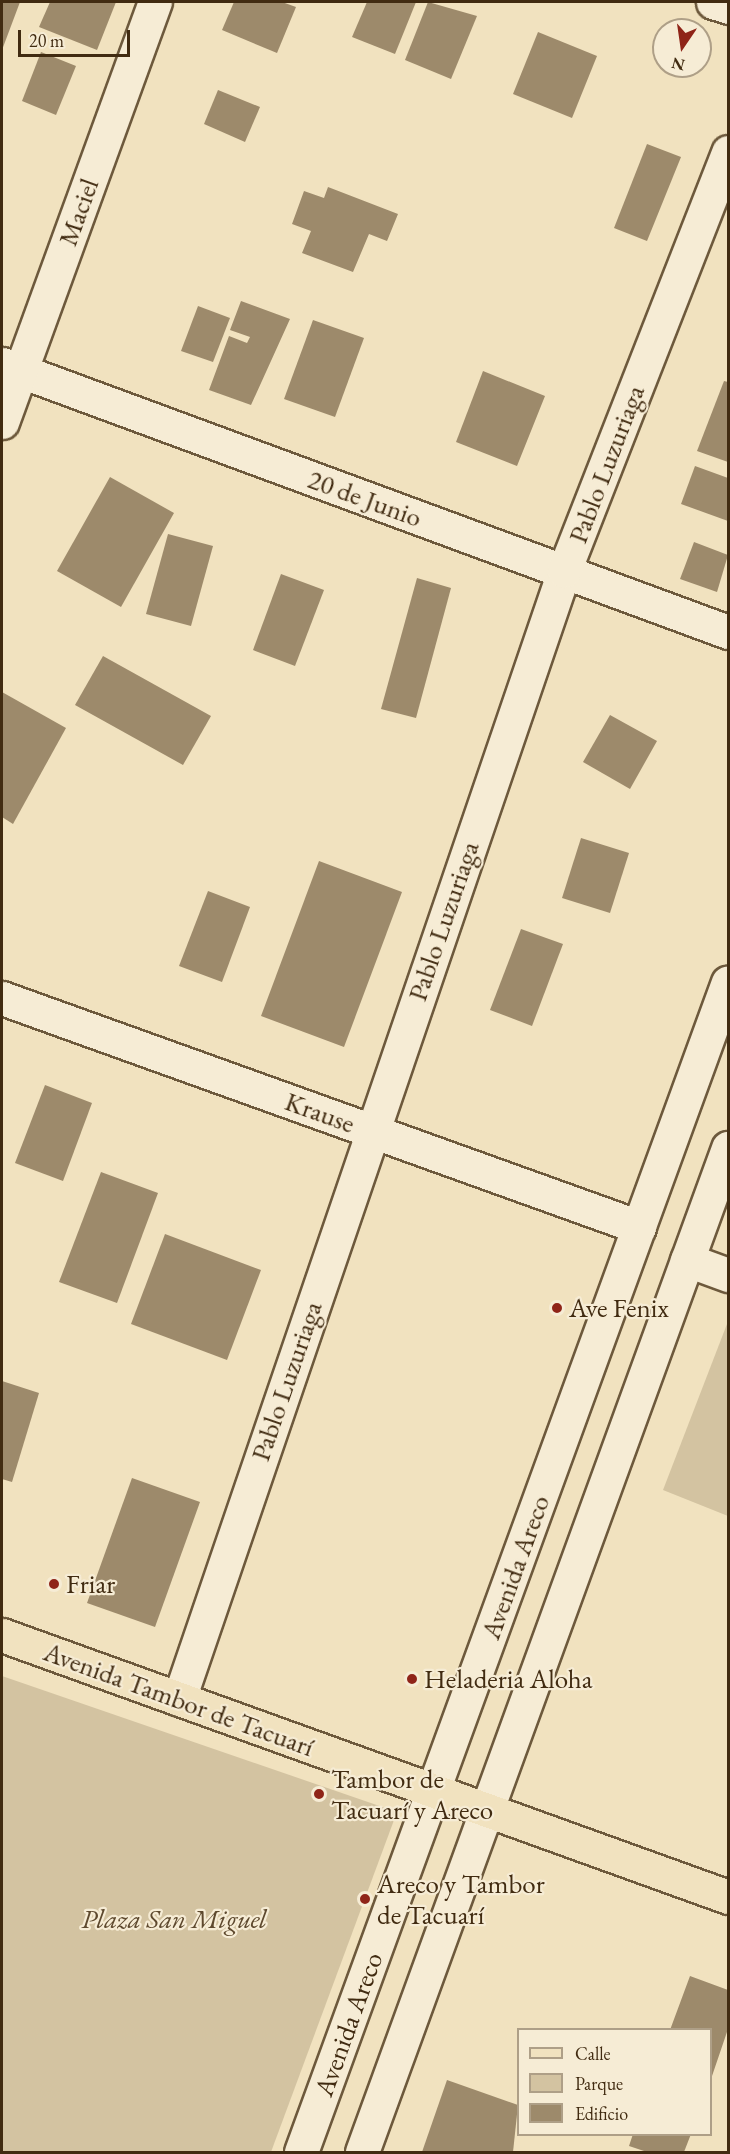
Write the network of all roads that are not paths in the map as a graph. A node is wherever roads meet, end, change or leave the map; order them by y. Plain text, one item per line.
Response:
1 (155, 2) edge
2 (713, 2) edge
3 (729, 7) edge
4 (729, 152) edge
5 (11, 367) edge
6 (2, 422) edge
7 (564, 571) junction
8 (729, 632) edge
9 (729, 982) edge
10 (2, 998) edge
11 (370, 1130) junction
12 (729, 1148) edge
13 (639, 1227) junction
14 (687, 1260) junction
15 (729, 1275) edge
16 (2, 1635) edge
17 (179, 1699) junction
18 (433, 1791) junction
19 (486, 1810) junction
20 (729, 1897) edge
21 (301, 2152) edge
22 (362, 2152) edge

1 - 5 street, Maciel
2 - 3 street
4 - 7 street, Pablo Luzuriaga
5 - 6 street, Maciel
5 - 7 street, 20 de Junio
7 - 8 street, 20 de Junio
7 - 11 street, Pablo Luzuriaga
9 - 13 street, Avenida Areco
10 - 11 street, Krause
11 - 13 street, Krause
11 - 17 street, Pablo Luzuriaga
12 - 14 street, Avenida Areco
13 - 18 street, Avenida Areco
14 - 15 street
14 - 19 street, Avenida Areco
16 - 17 main road, Avenida Tambor de Tacuarí
17 - 18 main road, Avenida Tambor de Tacuarí
18 - 19 main road, Avenida Tambor de Tacuarí
18 - 21 street, Avenida Areco
19 - 20 main road, Avenida Tambor de Tacuarí
19 - 22 street, Avenida Areco

